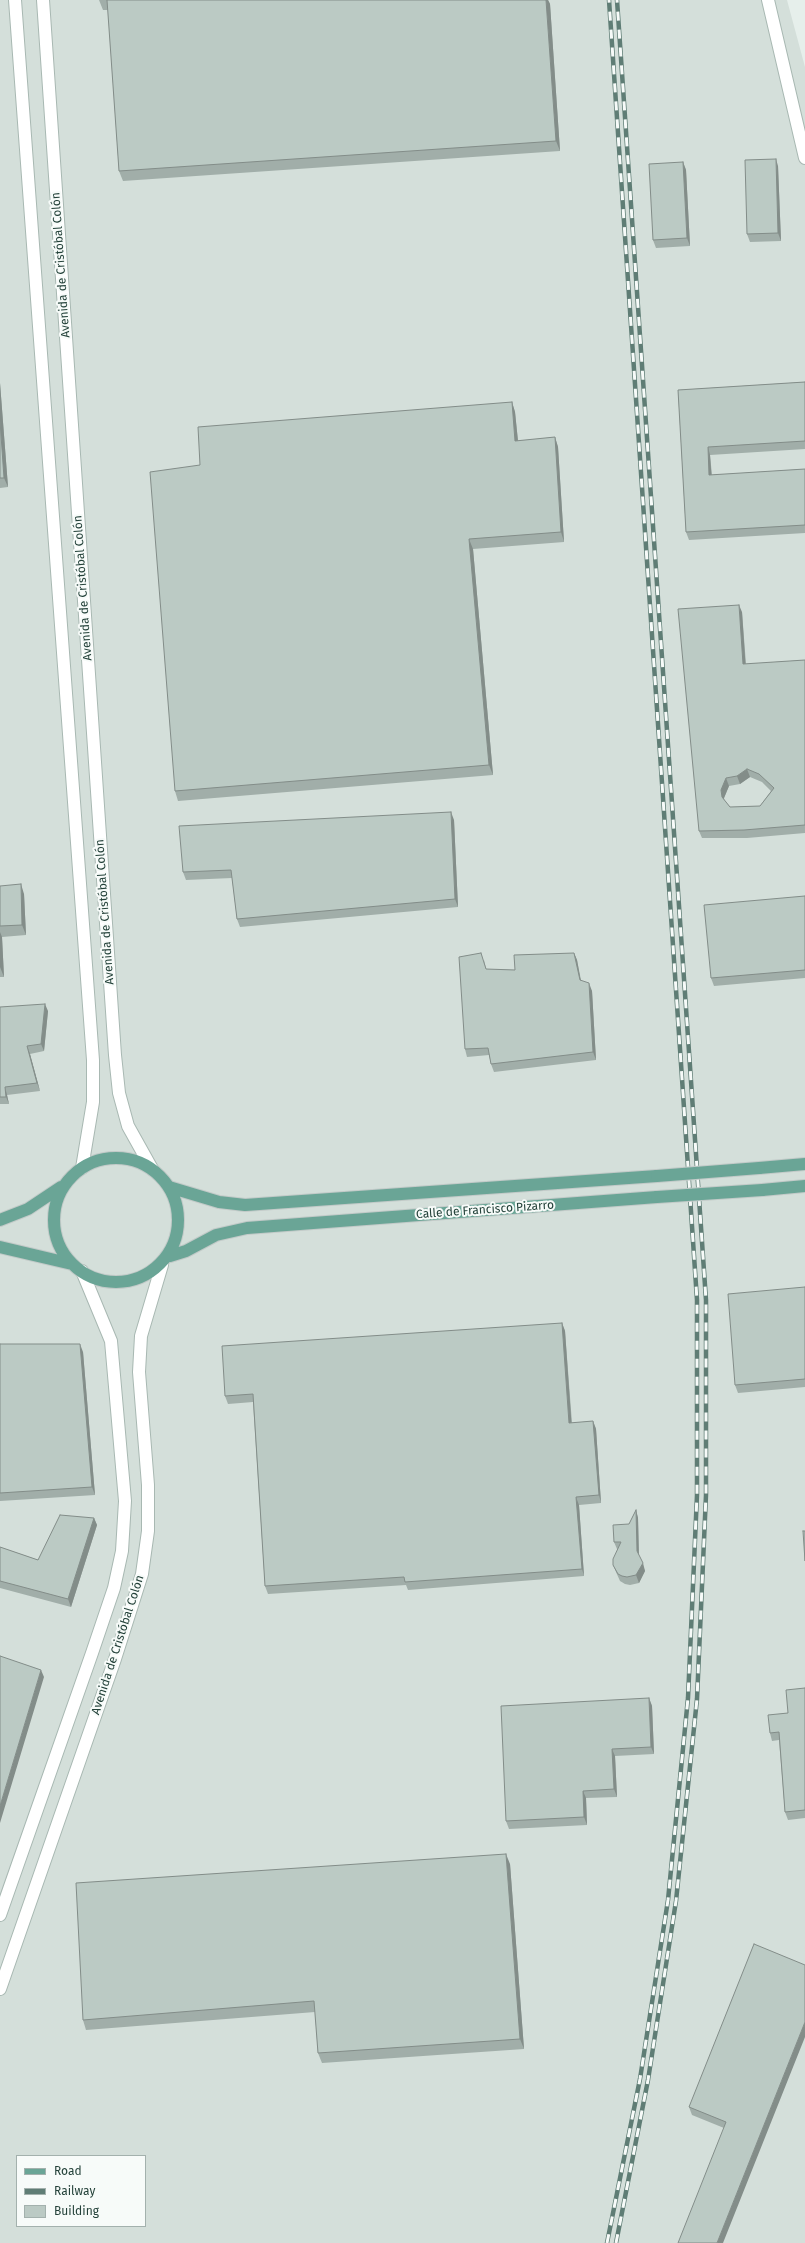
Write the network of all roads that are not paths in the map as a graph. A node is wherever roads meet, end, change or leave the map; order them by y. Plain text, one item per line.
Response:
1 (15, 0) edge
2 (43, 0) edge
3 (768, 0) edge
4 (805, 158) edge
5 (805, 1164) edge
6 (82, 1168) junction
7 (152, 1169) junction
8 (805, 1186) edge
9 (61, 1187) junction
10 (170, 1187) junction
11 (0, 1220) edge
12 (0, 1247) edge
13 (166, 1260) junction
14 (72, 1264) junction
15 (82, 1271) junction
16 (0, 1915) edge
17 (0, 1989) edge

1 - 6 street, Avenida de Cristóbal Colón
2 - 7 street, Avenida de Cristóbal Colón
3 - 4 street
5 - 10 main road, Calle de Francisco Pizarro, bridge
6 - 7 main road
6 - 9 main road
7 - 10 main road
8 - 13 main road, Calle de Francisco Pizarro, bridge
9 - 11 main road
9 - 14 main road
10 - 13 main road
12 - 14 main road
13 - 15 main road
13 - 17 street, Avenida de Cristóbal Colón
14 - 15 main road
15 - 16 street, Avenida de Cristóbal Colón

